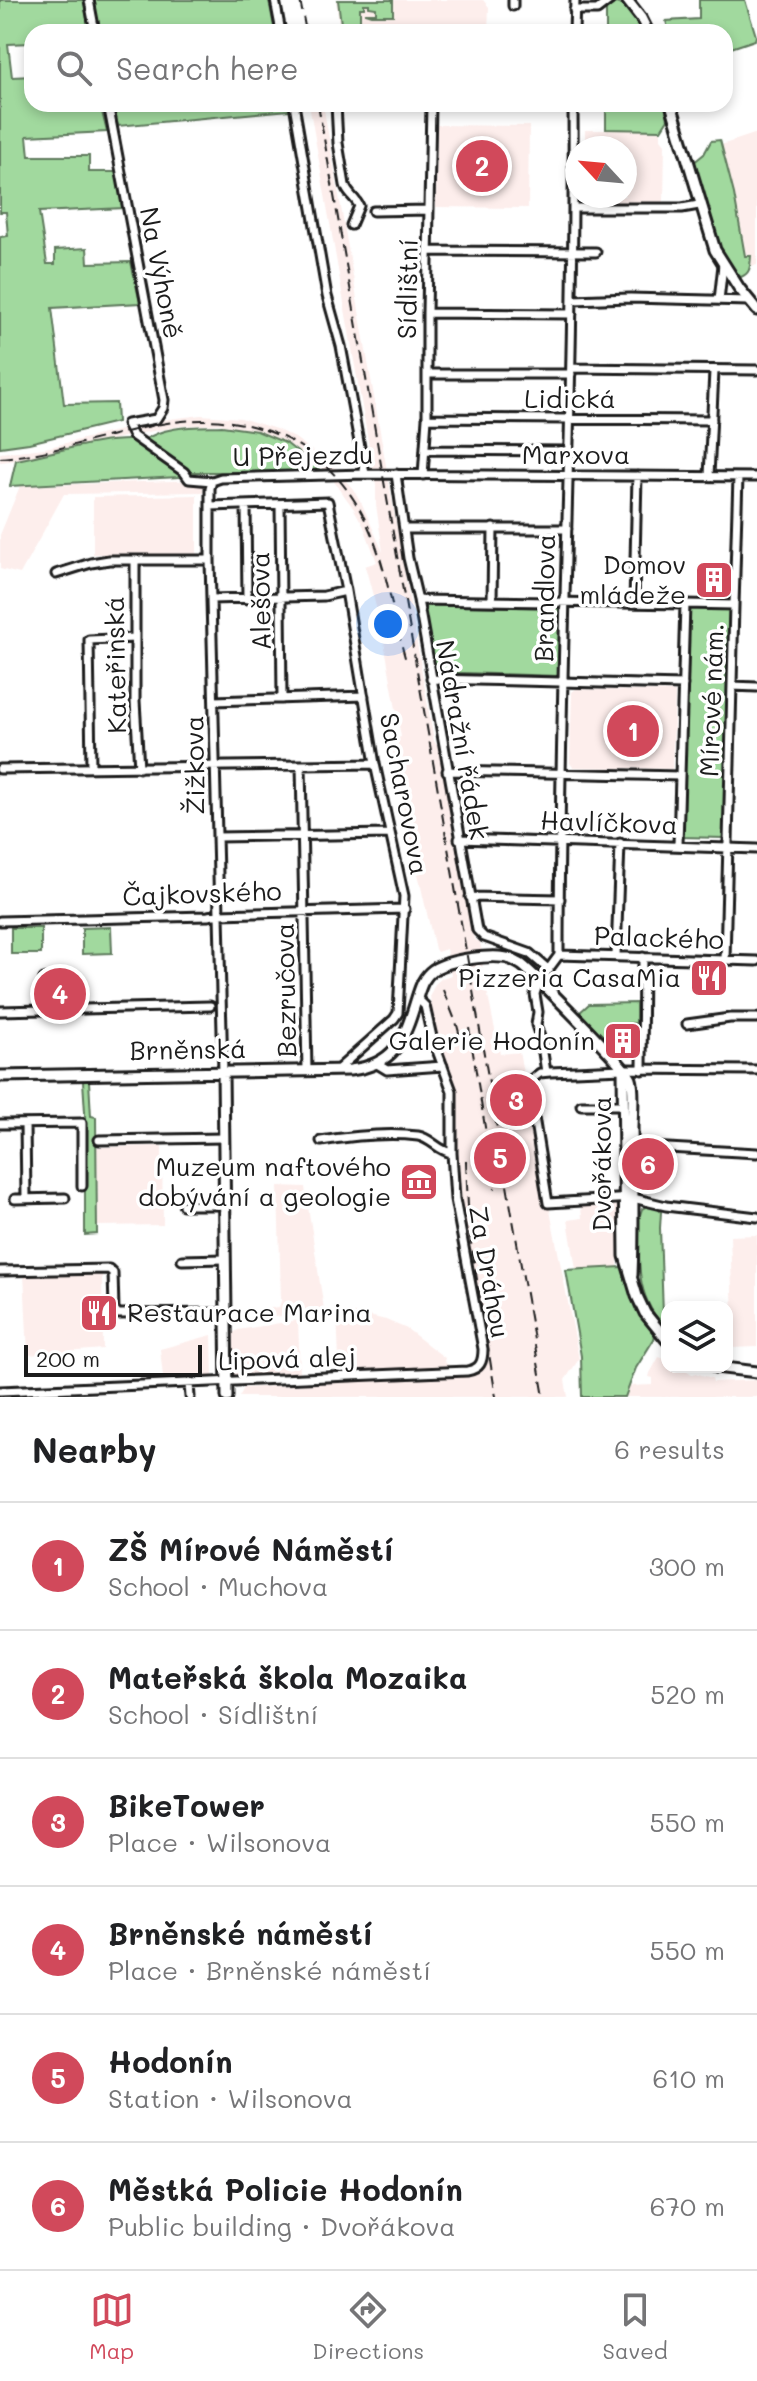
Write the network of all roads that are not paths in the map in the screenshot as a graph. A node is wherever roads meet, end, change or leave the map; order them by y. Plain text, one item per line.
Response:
1 (89, 0) edge
2 (275, 0) edge
3 (575, 0) edge
4 (610, 0) edge
5 (627, 0) edge
6 (637, 0) edge
7 (574, 10) junction
8 (641, 18) junction
9 (94, 24) edge
10 (280, 24) edge
11 (574, 24) edge
12 (644, 24) edge
13 (110, 112) edge
14 (295, 112) edge
15 (336, 112) edge
16 (431, 112) edge
17 (573, 112) edge
18 (673, 112) edge
19 (573, 136) edge
20 (699, 205) junction
21 (574, 208) edge
22 (637, 208) edge
23 (429, 210) junction
24 (373, 211) dead end
25 (351, 225) dead end
26 (428, 251) junction
27 (573, 251) junction
28 (596, 252) dead end
29 (723, 265) junction
30 (573, 300) junction
31 (719, 300) junction
32 (749, 301) junction
33 (757, 310) edge
34 (427, 313) junction
35 (572, 314) junction
36 (757, 370) edge
37 (572, 371) junction
38 (714, 371) junction
39 (427, 374) junction
40 (427, 418) junction
41 (570, 418) junction
42 (712, 420) junction
43 (425, 450) junction
44 (569, 451) junction
45 (365, 474) junction
46 (396, 474) junction
47 (423, 475) junction
48 (569, 475) junction
49 (637, 476) junction
50 (709, 476) junction
51 (738, 477) junction
52 (757, 477) edge
53 (212, 481) junction
54 (280, 504) junction
55 (246, 505) junction
56 (210, 506) junction
57 (493, 528) junction
58 (404, 529) junction
59 (567, 529) junction
60 (135, 560) junction
61 (210, 560) junction
62 (56, 574) dead end
63 (346, 591) junction
64 (281, 598) junction
65 (211, 599) junction
66 (247, 599) junction
67 (418, 600) junction
68 (492, 601) junction
69 (565, 603) junction
70 (634, 603) junction
71 (685, 604) junction
72 (734, 605) junction
73 (135, 638) junction
74 (431, 679) junction
75 (564, 682) junction
76 (683, 685) junction
77 (732, 686) junction
78 (757, 687) edge
79 (364, 696) junction
80 (282, 699) junction
81 (214, 701) junction
82 (375, 764) junction
83 (301, 765) junction
84 (215, 767) junction
85 (91, 768) junction
86 (139, 768) junction
87 (0, 769) edge
88 (447, 771) junction
89 (562, 774) junction
90 (680, 776) junction
91 (389, 834) junction
92 (303, 836) junction
93 (217, 837) junction
94 (459, 839) junction
95 (561, 841) junction
96 (620, 843) junction
97 (678, 845) junction
98 (727, 848) junction
99 (757, 849) edge
100 (470, 897) junction
101 (560, 899) junction
102 (405, 909) junction
103 (305, 911) junction
104 (219, 914) junction
105 (0, 921) edge
106 (559, 955) junction
107 (616, 956) junction
108 (643, 957) junction
109 (725, 960) junction
110 (757, 961) edge
111 (549, 970) junction
112 (539, 982) junction
113 (417, 998) junction
114 (210, 1006) dead end
115 (45, 1010) junction
116 (76, 1010) junction
117 (0, 1011) edge
118 (757, 1018) edge
119 (687, 1024) dead end
120 (377, 1064) junction
121 (443, 1066) junction
122 (623, 1069) junction
123 (337, 1070) junction
124 (642, 1070) junction
125 (757, 1070) edge
126 (307, 1071) junction
127 (223, 1072) junction
128 (546, 1072) junction
129 (0, 1076) edge
130 (581, 1105) dead end
131 (623, 1105) junction
132 (0, 1124) edge
133 (25, 1124) junction
134 (224, 1138) junction
135 (99, 1140) dead end
136 (321, 1141) dead end
137 (632, 1146) junction
138 (452, 1153) junction
139 (757, 1153) edge
140 (82, 1186) dead end
141 (26, 1198) junction
142 (65, 1198) dead end
143 (628, 1198) junction
144 (15, 1199) dead end
145 (183, 1205) dead end
146 (224, 1205) junction
147 (757, 1217) edge
148 (225, 1259) junction
149 (182, 1260) dead end
150 (0, 1271) edge
151 (225, 1313) junction
152 (661, 1333) edge
153 (478, 1367) joint
154 (733, 1369) edge
155 (757, 1372) edge
156 (227, 1381) junction
157 (189, 1384) junction
158 (0, 1391) edge
159 (32, 1393) edge
160 (190, 1397) edge
161 (227, 1397) edge

1 - 9 street
2 - 10 street
3 - 7 street
4 - 7 street
5 - 8 main road
6 - 8 main road
7 - 11 street
8 - 12 main road
13 - 53 street, Na Výhoně
14 - 45 street
15 - 25 street
16 - 23 street, Sídlištní
17 - 19 street, Brandlova
18 - 20 main road
20 - 22 street
20 - 29 main road
21 - 27 street, Brandlova
23 - 24 street
23 - 26 street, Sídlištní
26 - 27 street
26 - 34 street, Sídlištní
27 - 28 street
27 - 30 street, Brandlova
29 - 31 street
29 - 32 main road
30 - 31 street
30 - 35 street, Brandlova
31 - 32 street
32 - 33 main road
34 - 35 street
34 - 39 street, Sídlištní
35 - 37 street, Brandlova
36 - 38 street
37 - 38 street
37 - 39 street
37 - 41 street, Brandlova
38 - 42 street
39 - 40 street, Sídlištní
40 - 41 street, Lidická
40 - 43 street, Sídlištní
41 - 42 street, Lidická
41 - 44 street, Brandlova
42 - 50 street
43 - 44 street
43 - 47 street, Sídlištní
44 - 48 street, Brandlova
45 - 46 street, U Přejezdu
45 - 53 street, U Přejezdu
46 - 47 street, Marxova
46 - 58 street, Nádražní řádek
47 - 48 street, Marxova
48 - 49 street, Marxova
48 - 59 street, Brandlova
49 - 50 street, Marxova
49 - 70 street
50 - 51 street, Marxova
51 - 52 street, Marxova
51 - 72 street
53 - 56 street, Žižkova
54 - 55 street
54 - 63 street, Sacharovova
54 - 64 street, Alešova
55 - 56 street
55 - 66 street
56 - 61 street, Žižkova
57 - 58 street
57 - 59 street
57 - 68 street
58 - 67 street, Nádražní řádek
59 - 69 street, Brandlova
60 - 61 street, Kateřinská
60 - 62 street, Kateřinská
60 - 73 street, Kateřinská
61 - 65 street, Žižkova
63 - 64 street
63 - 79 street, Sacharovova
64 - 66 street
64 - 80 street, Alešova
65 - 66 street
65 - 81 street, Žižkova
67 - 68 street
67 - 74 street, Nádražní řádek
68 - 69 street
69 - 70 street
69 - 75 street, Brandlova
70 - 71 street
71 - 72 street, Mírové nám.
71 - 76 street, Mírové nám.
72 - 77 street, Mírové nám.
73 - 85 street
73 - 86 street, Kateřinská
74 - 75 street
74 - 88 street, Nádražní řádek
75 - 76 street
75 - 89 street, Brandlova
76 - 90 street, Mírové nám.
77 - 78 street
77 - 98 street, Mírové nám.
79 - 80 street
79 - 82 street, Sacharovova
80 - 81 street
81 - 84 street, Žižkova
82 - 83 street
82 - 91 street, Sacharovova
83 - 84 street
83 - 92 street, Bezručova
84 - 86 street
84 - 93 street, Žižkova
85 - 86 street
85 - 87 street
88 - 89 street
88 - 94 street, Nádražní řádek
89 - 90 street
89 - 95 street, Brandlova
90 - 97 street, Mírové nám.
91 - 92 street
91 - 102 street, Sacharovova
92 - 93 street
92 - 103 street, Bezručova
93 - 104 street, Žižkova
94 - 95 street, Havlíčkova
94 - 100 street, Nádražní řádek
95 - 96 street, Havlíčkova
95 - 101 street, Brandlova
96 - 97 street, Havlíčkova
96 - 107 street
97 - 98 street, Havlíčkova
98 - 99 street, Havlíčkova
98 - 109 street, Mírové nám.
100 - 101 street
100 - 111 street, Nádražní řádek
101 - 106 street, Brandlova
102 - 103 street, Čajkovského
102 - 123 street, Sacharovova
103 - 104 street, Čajkovského
103 - 126 street, Bezručova
104 - 105 street, Čajkovského
104 - 127 street, Žižkova
106 - 107 street, Palackého
106 - 111 street
107 - 108 street, Palackého
108 - 109 street, Palackého
108 - 124 street
109 - 110 street, Palackého
111 - 112 street
112 - 113 main road
112 - 122 main road
112 - 128 street
113 - 120 main road
113 - 121 street, Za Dráhou
114 - 116 street, Brněnská
115 - 116 street, Brněnská
115 - 116 street
115 - 117 street
118 - 119 street
120 - 121 street, Brněnská
120 - 123 main road, Brněnská
121 - 138 street, Za Dráhou
122 - 124 street
122 - 128 street
122 - 131 main road, Dvořákova
122 - 137 main road, Dvořákova
123 - 126 main road, Brněnská
124 - 125 street
126 - 127 main road, Brněnská
127 - 129 main road, Brněnská
127 - 134 main road
128 - 143 street
130 - 131 street
131 - 143 main road, Dvořákova
132 - 133 street
133 - 140 street
133 - 141 street
134 - 135 street
134 - 146 main road
136 - 138 street
137 - 139 street
137 - 143 main road, Dvořákova
138 - 153 street, Za Dráhou
141 - 142 street
141 - 144 street
143 - 147 street
143 - 152 main road, Dvořákova
145 - 146 street
146 - 148 main road
148 - 149 street
148 - 151 main road
150 - 151 street
151 - 156 main road
153 - 156 street, Lipová alej
154 - 155 main road
156 - 157 street, Lipová alej
156 - 161 main road
157 - 159 street, Lipová alej
157 - 160 street
158 - 159 street, Lipová alej

